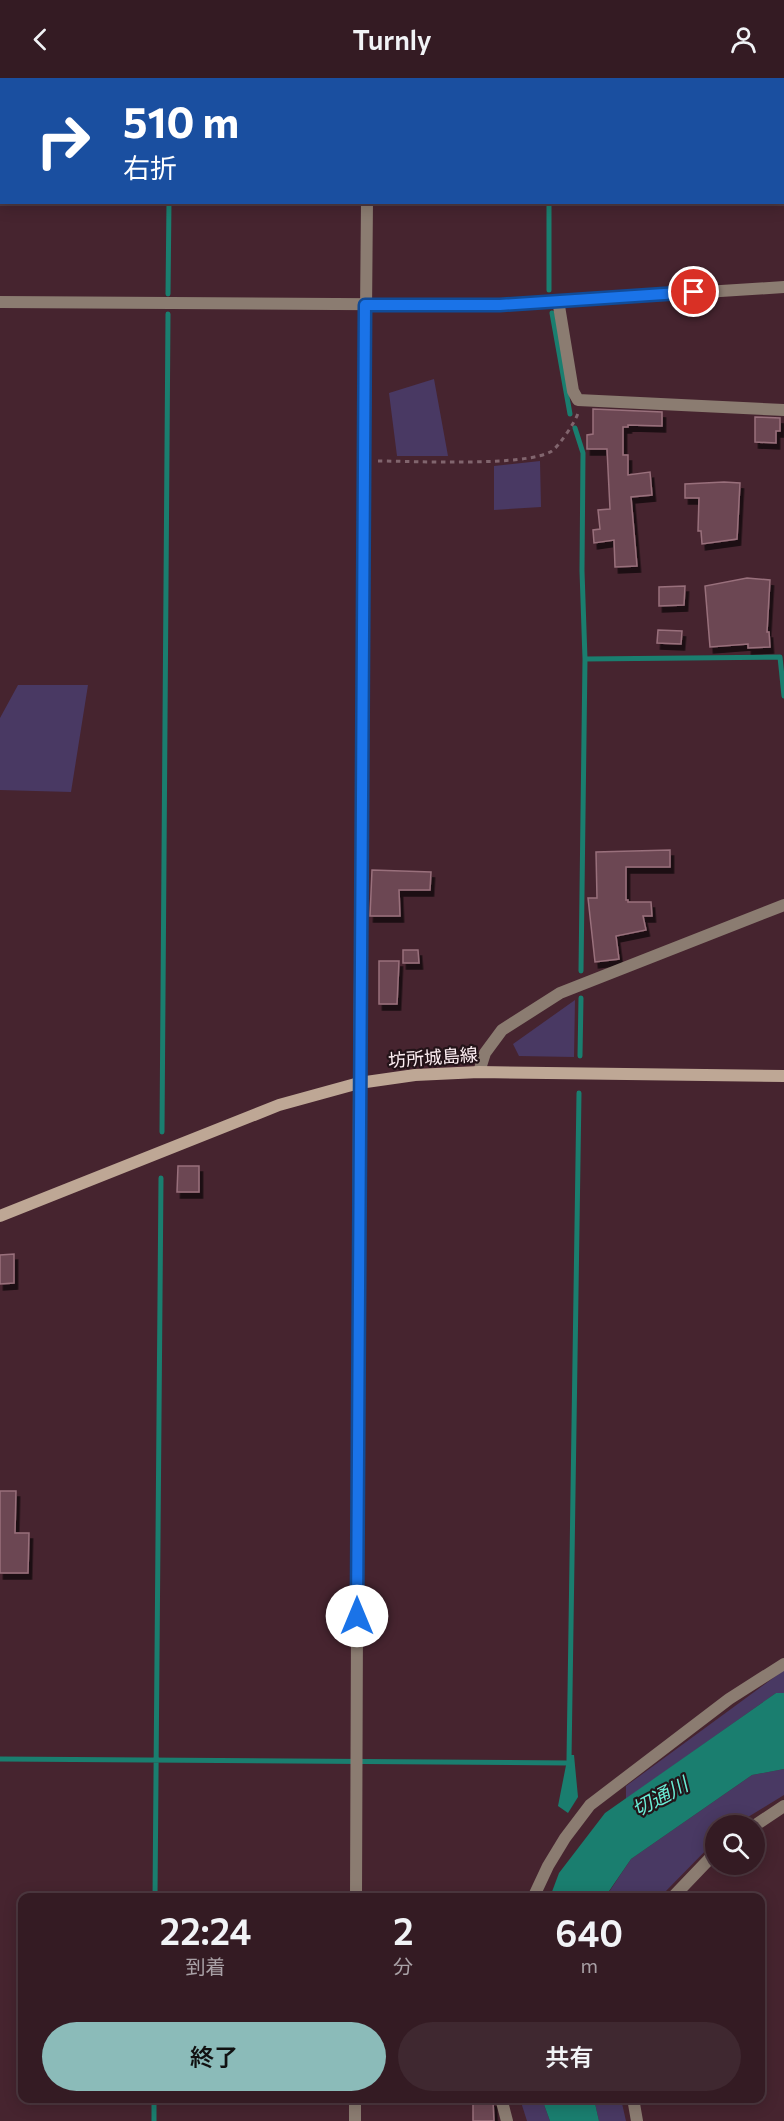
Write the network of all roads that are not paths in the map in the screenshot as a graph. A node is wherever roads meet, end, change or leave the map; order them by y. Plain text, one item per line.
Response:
1 (367, 204) edge
2 (784, 286) edge
3 (558, 300) junction
4 (0, 303) edge
5 (365, 305) junction
6 (784, 410) edge
7 (784, 905) edge
8 (479, 1072) junction
9 (784, 1076) edge
10 (359, 1083) junction
11 (0, 1216) edge
12 (784, 1664) edge
13 (784, 1806) edge
14 (765, 1819) edge
15 (705, 1864) edge
16 (356, 1893) edge
17 (535, 1893) edge
18 (677, 1893) edge
19 (355, 2103) edge
20 (502, 2103) edge
21 (634, 2103) edge
22 (355, 2121) edge
23 (507, 2121) edge
24 (637, 2121) edge

1 - 5 street
2 - 3 street
3 - 5 street
3 - 6 street
4 - 5 street
5 - 10 street
7 - 8 street
8 - 9 main road, 坊所城島線
8 - 10 main road, 坊所城島線
10 - 11 main road, 坊所城島線
10 - 16 street
12 - 17 street
13 - 14 street
15 - 18 street
19 - 22 street
20 - 23 street
21 - 24 street

